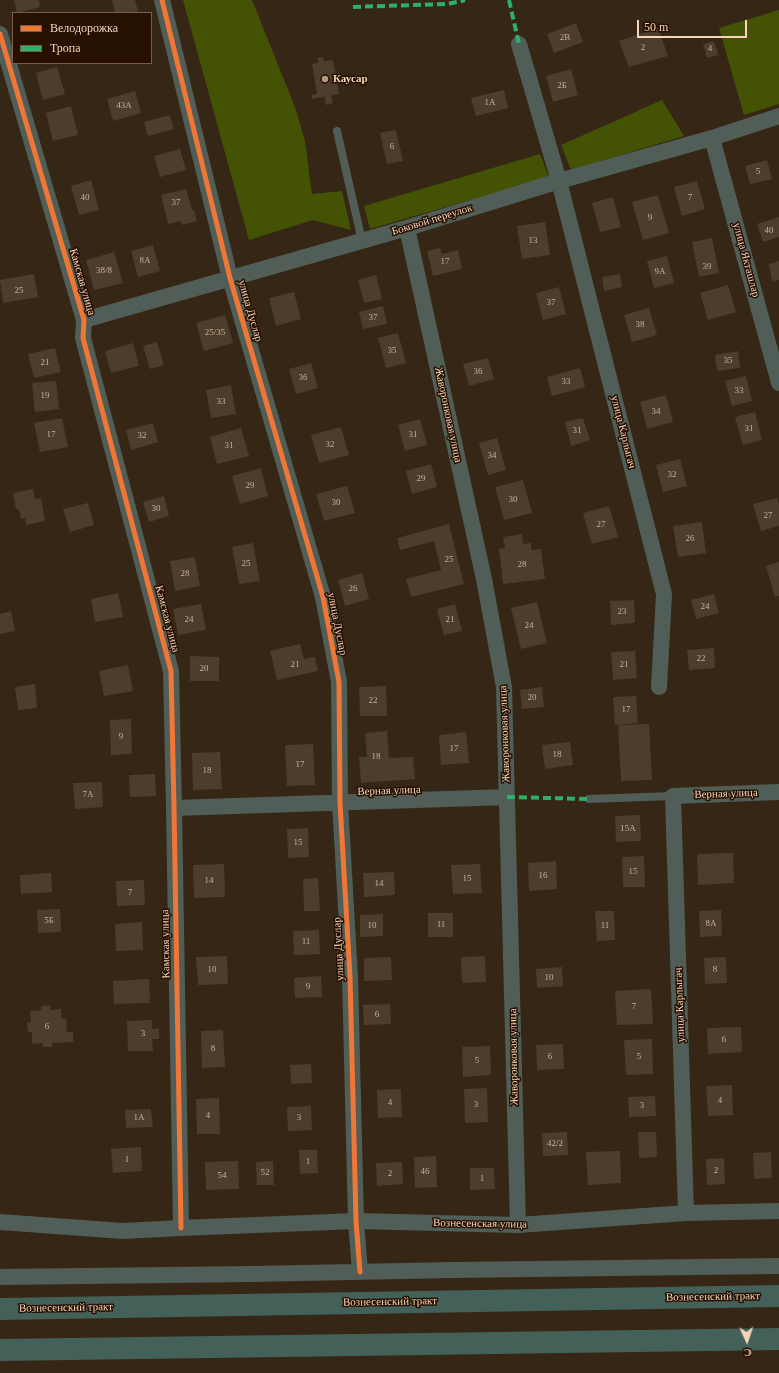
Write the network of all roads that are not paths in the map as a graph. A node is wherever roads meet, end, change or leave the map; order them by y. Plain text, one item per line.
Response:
1 (162, 0) edge
2 (0, 34) edge
3 (519, 44) dead end
4 (779, 116) edge
5 (337, 131) dead end
6 (712, 138) junction
7 (559, 181) junction
8 (407, 228) junction
9 (362, 241) junction
10 (230, 278) junction
11 (84, 320) junction
12 (779, 383) edge
13 (659, 686) dead end
14 (779, 792) edge
15 (673, 796) junction
16 (507, 797) junction
17 (589, 799) dead end
18 (340, 802) junction
19 (174, 808) junction
20 (779, 1211) edge
21 (686, 1213) junction
22 (0, 1217) edge
23 (356, 1221) junction
24 (0, 1222) edge
25 (518, 1225) junction
26 (181, 1228) junction
27 (779, 1266) edge
28 (360, 1272) junction
29 (0, 1277) edge
30 (779, 1296) edge
31 (0, 1309) edge
32 (779, 1339) edge
33 (0, 1350) edge

1 - 10 street, улица Дуслар
2 - 11 street, Камская улица
3 - 7 street, улица Карлыгач
4 - 6 street, Боковой переулок
5 - 9 lane
6 - 7 street, Боковой переулок
6 - 12 street, улица Якташлар
7 - 8 street, Боковой переулок
7 - 13 street, улица Карлыгач
8 - 9 street, Боковой переулок
8 - 16 street, Жаворонковая улица
9 - 10 street, Боковой переулок
10 - 11 street, Боковой переулок
10 - 18 street, улица Дуслар
11 - 19 street, Камская улица
14 - 15 street, Верная улица
15 - 17 lane
15 - 21 street, улица Карлыгач
16 - 18 street, Верная улица
16 - 25 street, Жаворонковая улица
18 - 19 street, Верная улица
18 - 23 street, улица Дуслар
19 - 26 street, Камская улица
20 - 21 street, Вознесенская улица
21 - 25 street, Вознесенская улица
22 - 24 street
23 - 25 street, Вознесенская улица
23 - 26 street, Вознесенская улица
23 - 28 street, улица Дуслар
24 - 26 street, Вознесенская улица
27 - 28 street
28 - 29 street
30 - 31 main road, Вознесенский тракт
32 - 33 main road

